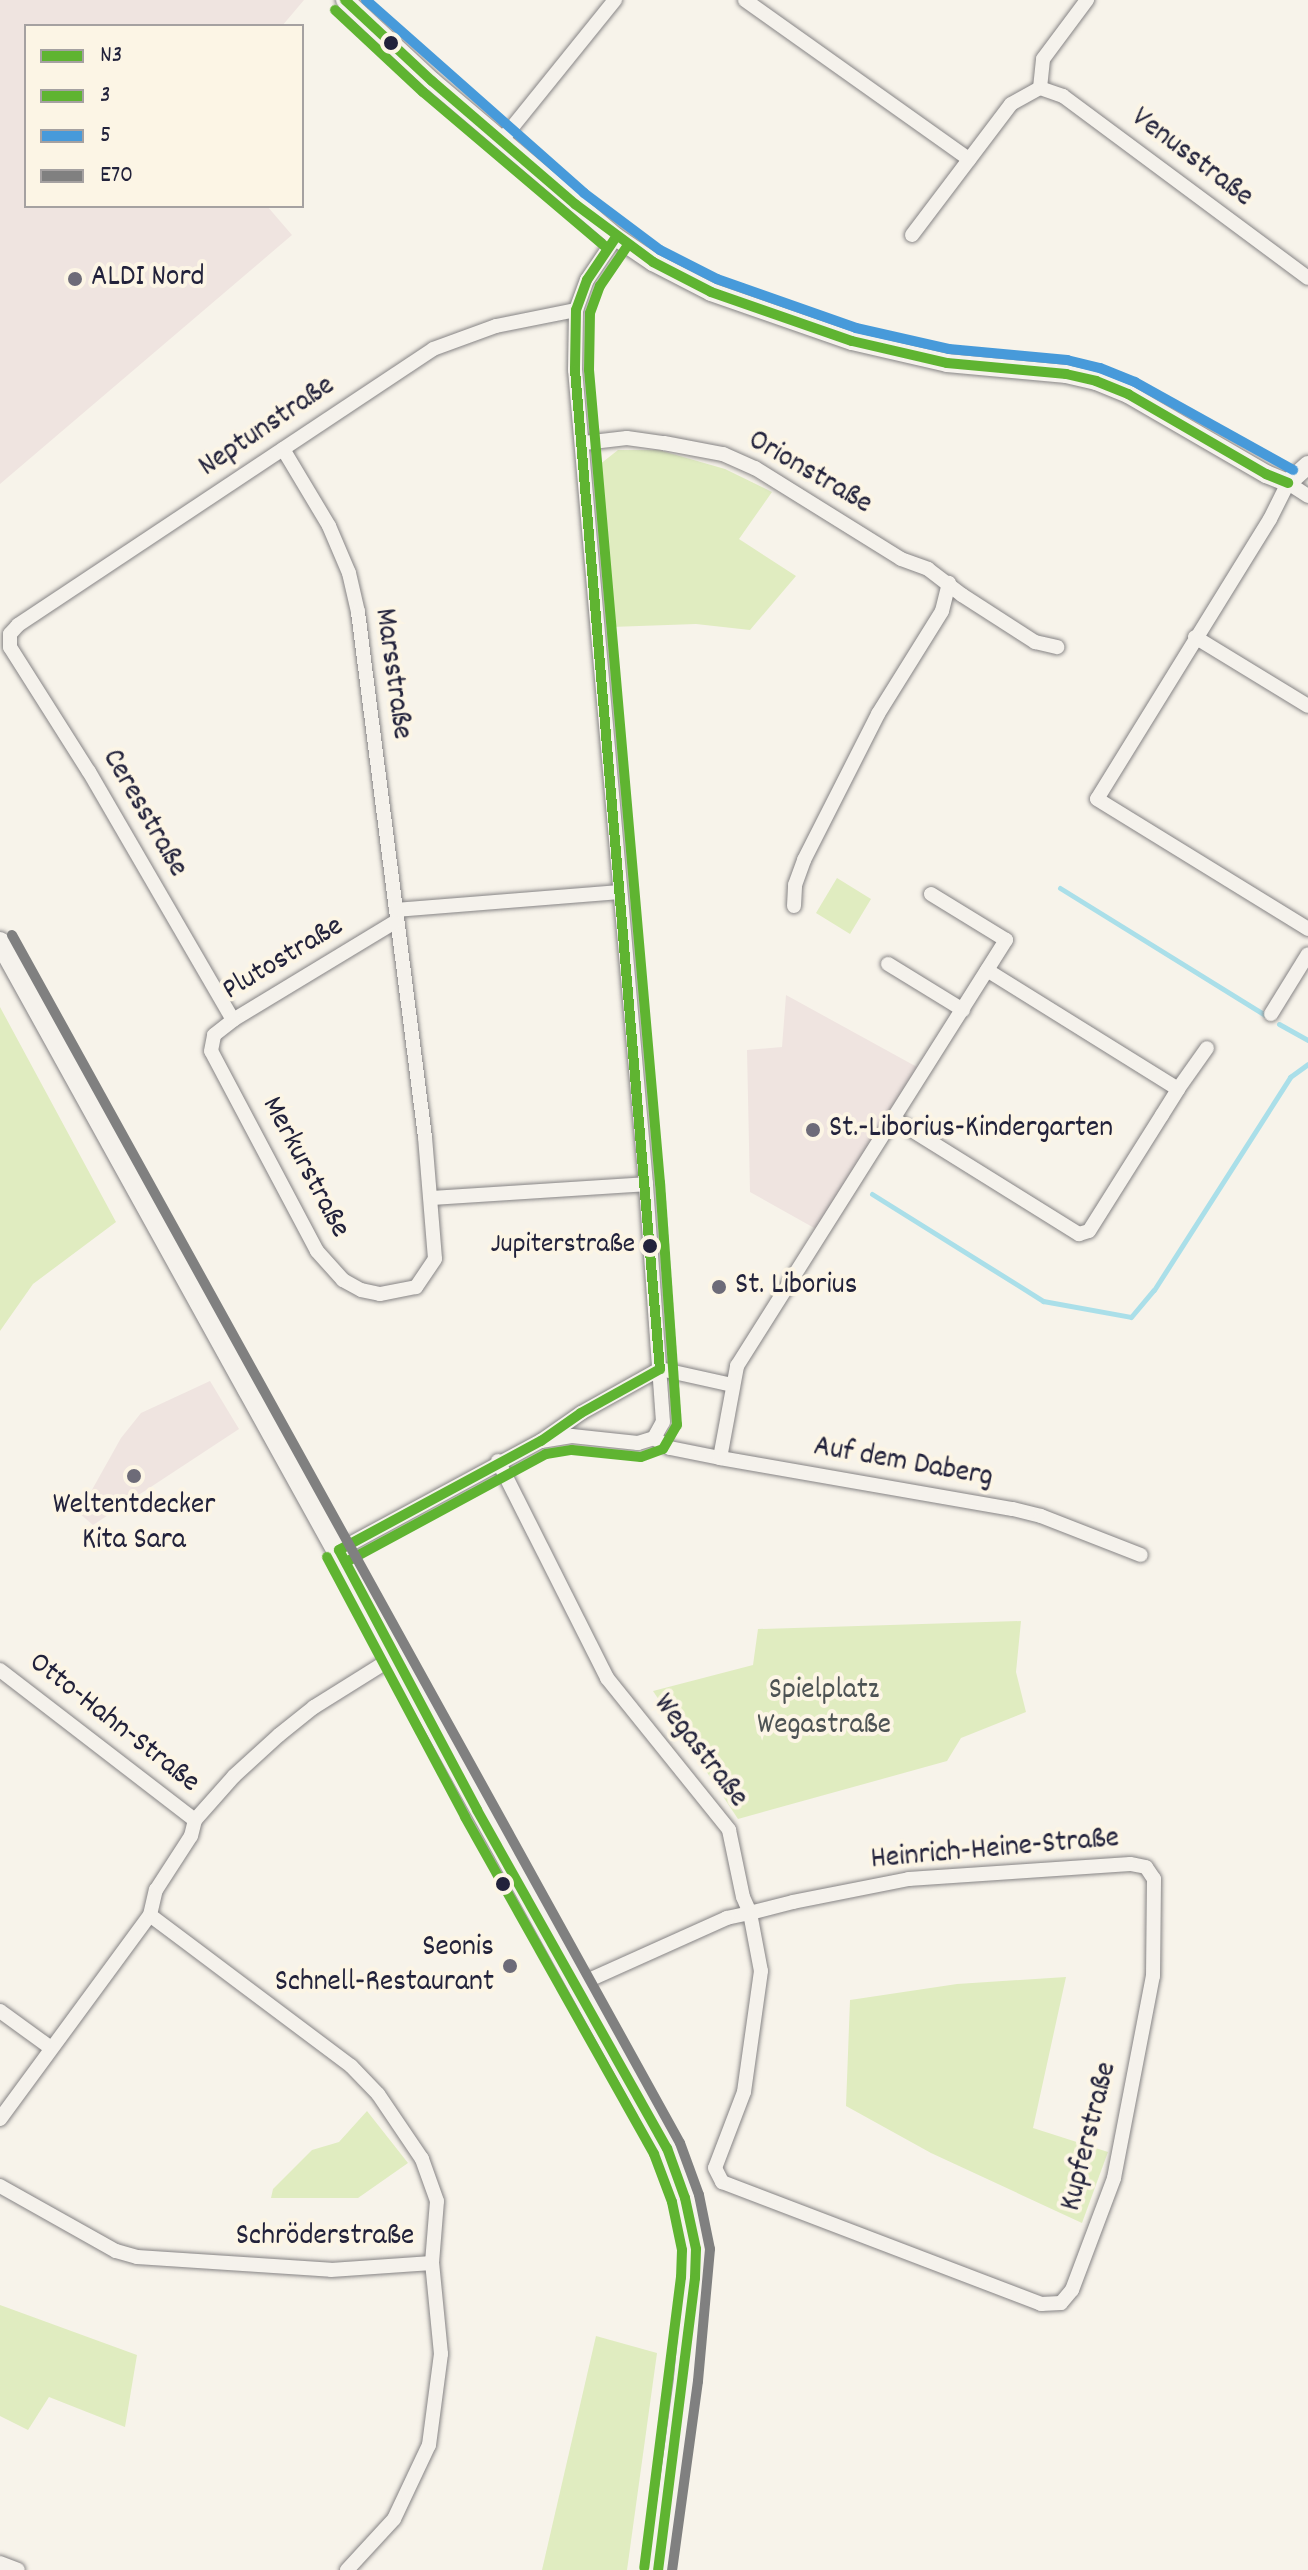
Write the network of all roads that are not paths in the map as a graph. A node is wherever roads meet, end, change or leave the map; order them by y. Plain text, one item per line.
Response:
1 (345, 0) edge
2 (615, 0) edge
3 (745, 0) edge
4 (1087, 0) edge
5 (1040, 88) junction
6 (502, 140) junction
7 (969, 159) junction
8 (912, 235) dead end
9 (616, 237) junction
10 (1308, 278) edge
11 (576, 310) junction
12 (584, 443) junction
13 (283, 449) junction
14 (1308, 465) edge
15 (1288, 483) junction
16 (1308, 496) edge
17 (949, 583) junction
18 (10, 634) joint
19 (1195, 637) junction
20 (1057, 647) dead end
21 (1308, 706) edge
22 (619, 892) junction
23 (931, 894) dead end
24 (794, 906) dead end
25 (396, 916) junction
26 (1308, 929) edge
27 (0, 944) edge
28 (1308, 954) edge
29 (888, 964) dead end
30 (987, 970) junction
31 (963, 1010) junction
32 (1271, 1014) dead end
33 (233, 1020) junction
34 (1207, 1048) dead end
35 (211, 1051) joint
36 (1178, 1089) junction
37 (894, 1119) junction
38 (646, 1184) junction
39 (431, 1198) junction
40 (660, 1369) junction
41 (732, 1385) junction
42 (654, 1438) junction
43 (541, 1441) junction
44 (720, 1458) junction
45 (498, 1461) junction
46 (339, 1550) junction
47 (1141, 1555) dead end
48 (394, 1657) junction
49 (0, 1670) edge
50 (195, 1820) junction
51 (1146, 1867) joint
52 (750, 1913) junction
53 (150, 1915) junction
54 (578, 1985) junction
55 (0, 2011) edge
56 (51, 2048) junction
57 (0, 2119) edge
58 (0, 2186) edge
59 (730, 2187) joint
60 (432, 2263) junction
61 (0, 2563) edge
62 (18, 2570) edge
63 (347, 2570) edge
64 (658, 2570) edge

1 - 6 street
2 - 6 street
3 - 7 street
4 - 5 street
5 - 7 street
5 - 10 street, Venusstraße
6 - 9 street
7 - 8 street
9 - 11 street
9 - 15 street
11 - 12 street
11 - 13 street, Neptunstraße
12 - 17 street, Orionstraße
12 - 22 street
13 - 18 street, Neptunstraße
13 - 25 street, Marsstraße
14 - 15 street
15 - 16 street
15 - 19 street
17 - 20 street, Orionstraße
17 - 24 street
18 - 33 street, Ceresstraße
19 - 21 street
19 - 26 street
22 - 25 street, Plutostraße
22 - 38 street
23 - 30 street
25 - 33 street, Plutostraße
25 - 39 street, Merkurstraße
27 - 46 main road
28 - 32 street
29 - 31 street
30 - 31 street
30 - 36 street
31 - 37 street
33 - 35 street, Plutostraße
34 - 36 street
35 - 39 street, Merkurstraße
36 - 37 street
37 - 41 street
38 - 39 street
38 - 40 street
40 - 41 street
40 - 42 street
40 - 43 street, Auf dem Daberg
41 - 44 street
42 - 43 street, Auf dem Daberg
42 - 44 street, Auf dem Daberg
43 - 45 street, Auf dem Daberg
44 - 47 street, Auf dem Daberg
45 - 46 street, Auf dem Daberg
45 - 52 street, Wegastraße
46 - 48 main road
48 - 50 street
48 - 54 main road
49 - 50 street, Otto-Hahn-Straße
50 - 53 street
51 - 52 street, Heinrich-Heine-Straße
51 - 59 street, Kupferstraße
52 - 54 street, Heinrich-Heine-Straße
52 - 59 street, Wegastraße
53 - 56 street
53 - 60 street, Schröderstraße
54 - 64 main road
55 - 56 street
56 - 57 street
58 - 60 street, Schröderstraße
60 - 63 street
61 - 62 street

